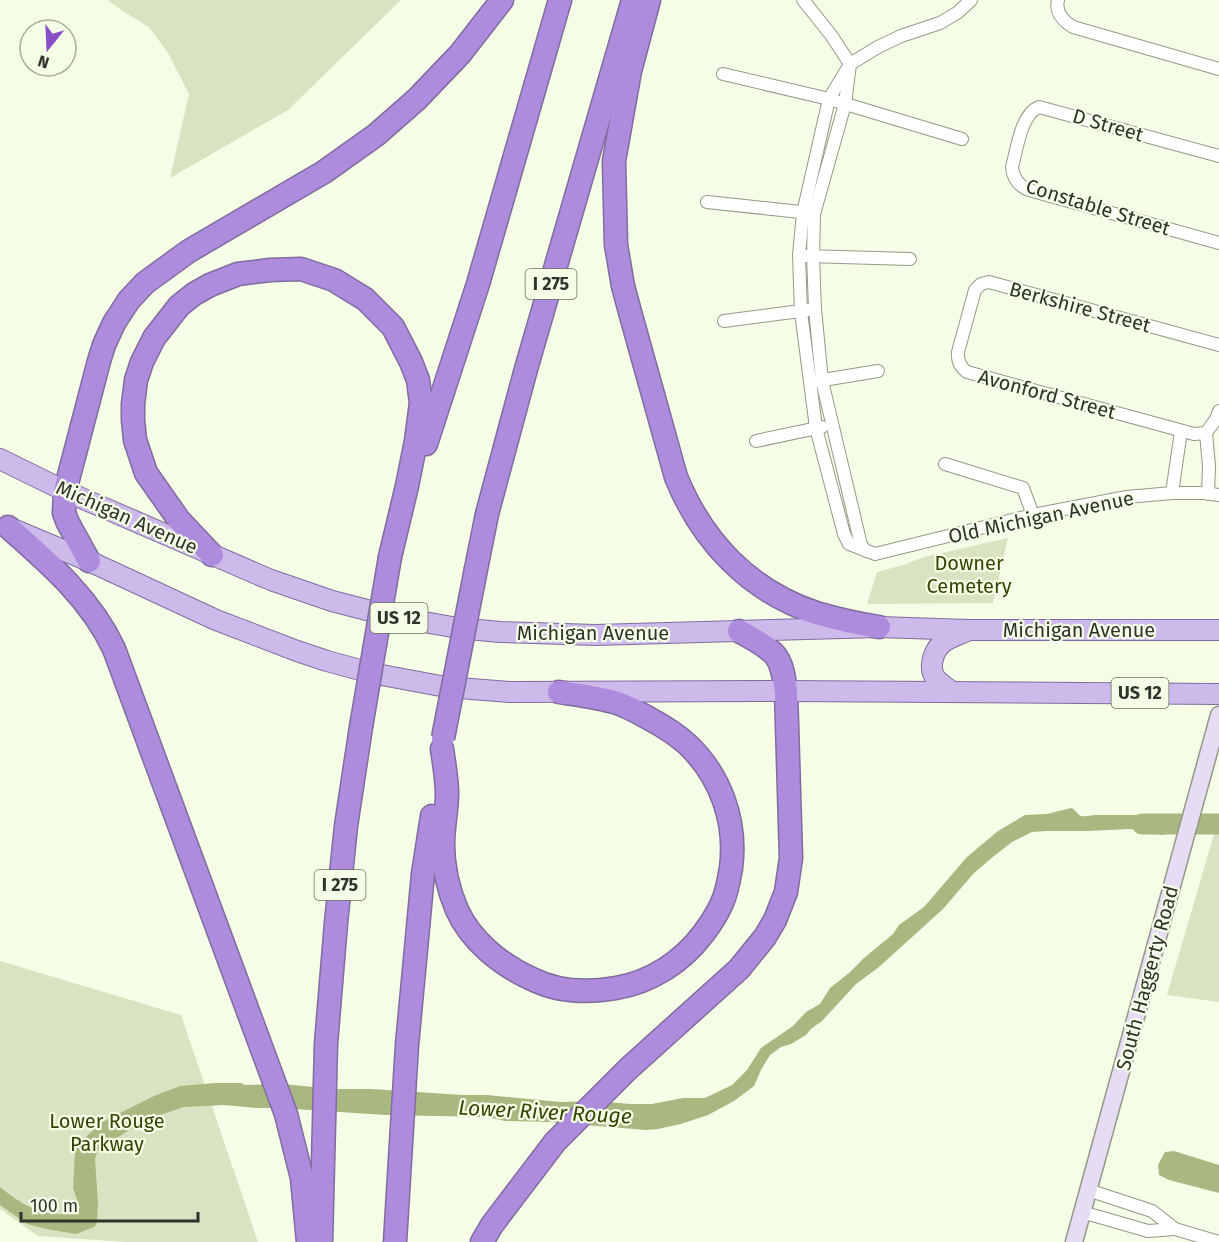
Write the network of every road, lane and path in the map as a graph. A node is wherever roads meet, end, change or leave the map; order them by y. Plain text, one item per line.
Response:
1 (502, 0) edge
2 (560, 0) edge
3 (633, 0) edge
4 (649, 0) edge
5 (803, 0) edge
6 (971, 0) edge
7 (1058, 0) edge
8 (850, 64) junction
9 (1219, 69) edge
10 (723, 74) dead end
11 (829, 99) junction
12 (845, 104) junction
13 (962, 139) dead end
14 (1019, 143) joint
15 (1219, 156) edge
16 (707, 202) dead end
17 (808, 213) junction
18 (1219, 243) edge
19 (799, 255) junction
20 (813, 256) junction
21 (910, 259) dead end
22 (815, 309) junction
23 (801, 312) junction
24 (724, 321) dead end
25 (966, 321) joint
26 (1219, 345) edge
27 (878, 371) dead end
28 (816, 381) junction
29 (1219, 411) edge
30 (832, 425) junction
31 (816, 428) junction
32 (1181, 431) junction
33 (1206, 433) junction
34 (756, 441) dead end
35 (0, 459) edge
36 (945, 464) dead end
37 (65, 491) junction
38 (1172, 493) junction
39 (1214, 494) edge
40 (1033, 515) junction
41 (4, 525) edge
42 (866, 551) junction
43 (213, 555) junction
44 (390, 557) junction
45 (89, 561) junction
46 (879, 627) junction
47 (969, 630) junction
48 (1219, 630) edge
49 (739, 632) junction
50 (786, 691) junction
51 (559, 692) junction
52 (952, 692) junction
53 (1219, 694) edge
54 (1219, 715) edge
55 (442, 743) junction
56 (1088, 1190) junction
57 (1082, 1212) junction
58 (1175, 1229) junction
59 (308, 1242) edge
60 (321, 1242) edge
61 (395, 1242) edge
62 (482, 1242) edge
63 (1074, 1242) edge
64 (1219, 1242) edge

1 - 37 highway
2 - 44 highway, I 275
3 - 55 highway, I 275, bridge
4 - 46 highway
5 - 8 street
6 - 8 street
7 - 9 street
8 - 11 street
8 - 12 street
10 - 11 street
11 - 12 street
11 - 17 street
12 - 13 street
12 - 17 street
14 - 15 street, D Street
14 - 18 street, Constable Street
16 - 17 street
17 - 19 street
17 - 20 street
19 - 20 street
19 - 23 street
20 - 21 street
20 - 22 street
22 - 23 street
22 - 28 street
23 - 24 street
23 - 28 street
25 - 26 street, Berkshire Street
25 - 32 street, Avonford Street
27 - 28 street
28 - 30 street
28 - 31 street
29 - 33 street
30 - 31 street
30 - 42 street
31 - 34 street
31 - 42 street
32 - 33 street, Avonford Street
32 - 38 street
33 - 39 street
35 - 37 main road, Michigan Avenue / US 12
36 - 40 street
37 - 43 main road, Michigan Avenue / US 12
37 - 45 highway
38 - 39 street, Old Michigan Avenue
38 - 40 street, Old Michigan Avenue
40 - 42 street, Old Michigan Avenue
41 - 45 main road, US 12
41 - 59 highway
43 - 44 highway
43 - 49 main road, Michigan Avenue / US 12
44 - 60 highway, I 275, bridge
45 - 51 main road, US 12
46 - 47 main road, Michigan Avenue / US 12
46 - 49 main road, Michigan Avenue / US 12
47 - 48 main road, Michigan Avenue / US 12
47 - 52 main road
49 - 50 highway
50 - 51 main road, US 12
50 - 52 main road, US 12
50 - 62 highway
51 - 55 highway
52 - 53 main road, US 12
54 - 56 main road, South Haggerty Road
55 - 61 highway, I 275
56 - 57 main road, South Haggerty Road
56 - 58 street
57 - 58 street
57 - 63 main road, South Haggerty Road
58 - 64 street

